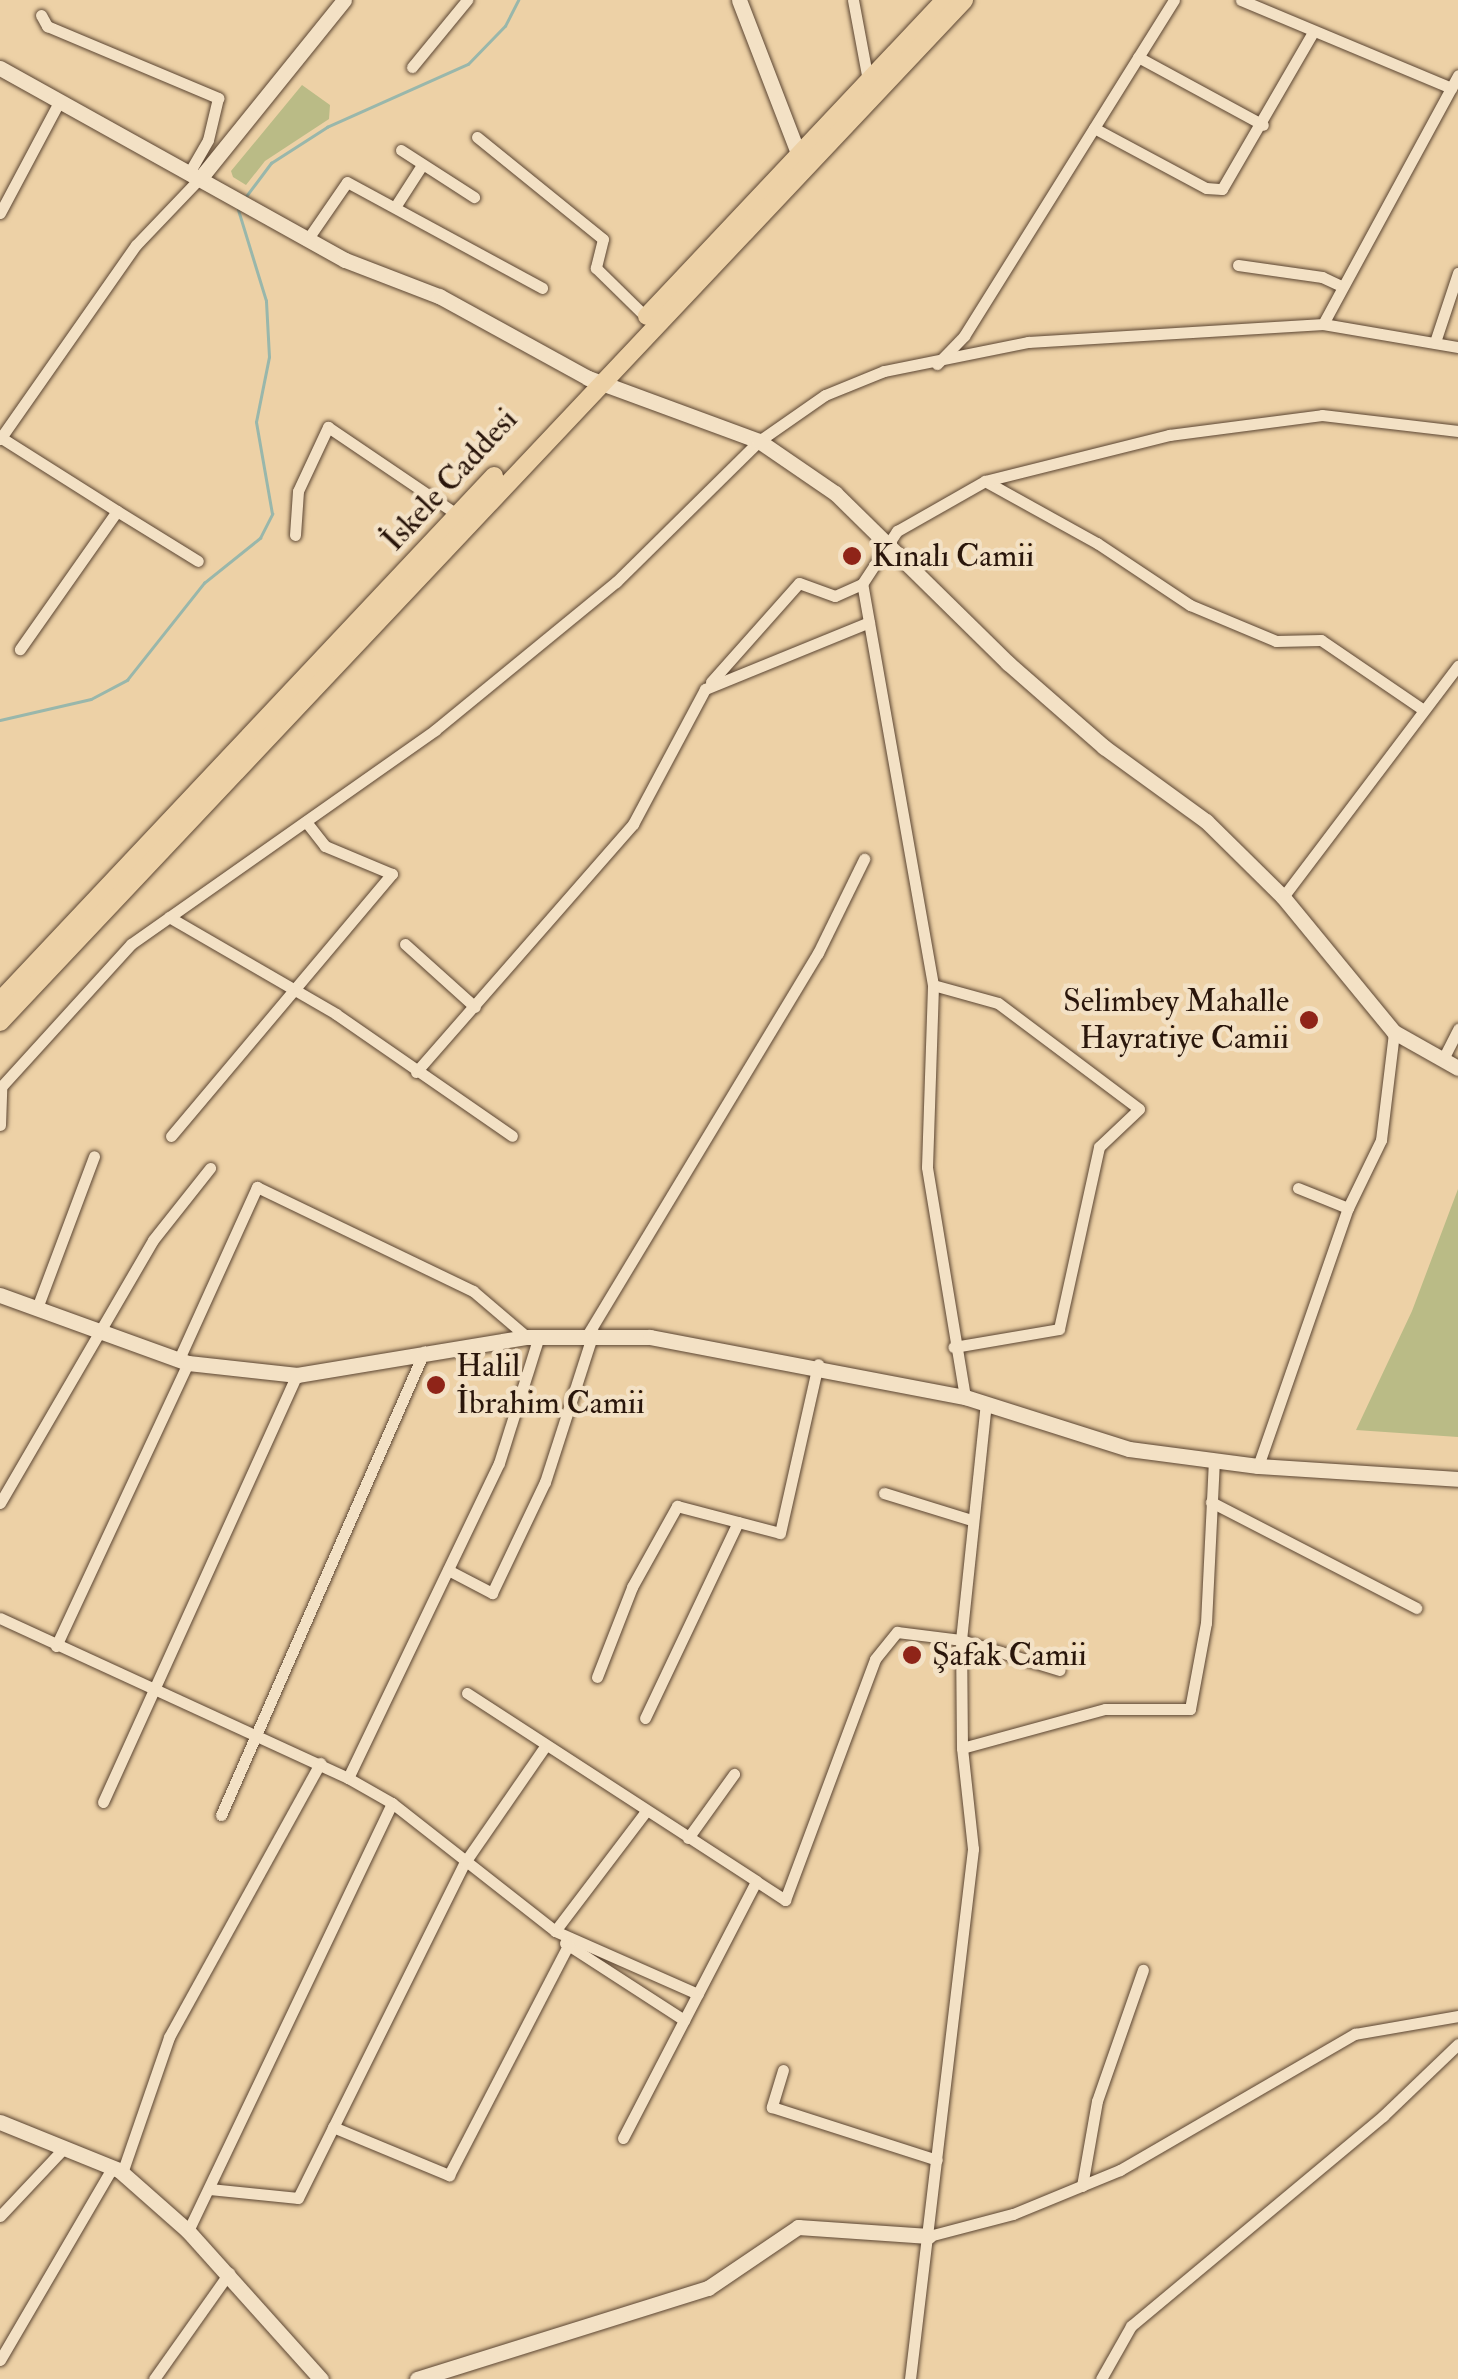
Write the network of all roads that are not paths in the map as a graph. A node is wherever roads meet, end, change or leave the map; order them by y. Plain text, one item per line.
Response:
1 (344, 0) edge
2 (466, 0) edge
3 (738, 0) edge
4 (853, 0) edge
5 (945, 0) edge
6 (964, 0) edge
7 (1174, 0) edge
8 (1242, 0) edge
9 (41, 15) dead end
10 (1313, 32) junction
11 (1138, 56) junction
12 (412, 67) dead end
13 (0, 68) edge
14 (1458, 75) edge
15 (868, 80) junction
16 (1451, 88) junction
17 (60, 100) junction
18 (1263, 125) junction
19 (1094, 128) junction
20 (477, 137) dead end
21 (401, 150) dead end
22 (798, 153) junction
23 (422, 165) junction
24 (196, 173) junction
25 (474, 197) dead end
26 (395, 207) junction
27 (0, 213) edge
28 (308, 240) junction
29 (1238, 265) dead end
30 (1458, 273) edge
31 (1341, 286) junction
32 (542, 288) dead end
33 (646, 317) junction
34 (1323, 324) junction
35 (1435, 342) junction
36 (1458, 347) edge
37 (937, 364) junction
38 (594, 381) junction
39 (1458, 431) edge
40 (0, 438) edge
41 (760, 442) junction
42 (985, 481) junction
43 (117, 511) junction
44 (463, 518) junction
45 (295, 536) dead end
46 (885, 544) junction
47 (198, 560) dead end
48 (862, 584) junction
49 (868, 622) junction
50 (20, 649) dead end
51 (1458, 666) edge
52 (1452, 684) edge
53 (705, 689) junction
54 (1422, 709) junction
55 (306, 822) junction
56 (864, 859) dead end
57 (1282, 897) junction
58 (168, 917) junction
59 (405, 944) dead end
60 (933, 985) junction
61 (294, 989) junction
62 (0, 1001) edge
63 (475, 1007) junction
64 (0, 1022) edge
65 (1458, 1028) edge
66 (1394, 1032) junction
67 (1444, 1059) junction
68 (1458, 1068) edge
69 (416, 1072) junction
70 (0, 1087) edge
71 (0, 1125) edge
72 (170, 1136) dead end
73 (512, 1136) dead end
74 (94, 1156) dead end
75 (210, 1168) dead end
76 (1298, 1188) dead end
77 (1348, 1208) junction
78 (0, 1294) edge
79 (37, 1308) junction
80 (104, 1333) junction
81 (591, 1334) junction
82 (533, 1337) junction
83 (954, 1347) junction
84 (424, 1352) junction
85 (183, 1361) junction
86 (818, 1364) junction
87 (297, 1375) junction
88 (965, 1396) junction
89 (986, 1403) junction
90 (1214, 1460) junction
91 (1258, 1466) junction
92 (1458, 1479) edge
93 (884, 1493) dead end
94 (1210, 1502) junction
95 (0, 1503) edge
96 (972, 1520) junction
97 (738, 1522) junction
98 (448, 1570) junction
99 (1416, 1608) dead end
100 (0, 1618) edge
101 (960, 1640) junction
102 (56, 1646) junction
103 (1060, 1670) dead end
104 (598, 1677) dead end
105 (154, 1691) junction
106 (467, 1693) dead end
107 (645, 1718) dead end
108 (256, 1734) junction
109 (546, 1745) junction
110 (962, 1748) junction
111 (320, 1763) junction
112 (734, 1774) dead end
113 (348, 1778) junction
114 (103, 1802) dead end
115 (392, 1803) junction
116 (646, 1812) junction
117 (221, 1815) dead end
118 (688, 1838) junction
119 (465, 1862) junction
120 (756, 1881) junction
121 (511, 1908) dead end
122 (555, 1931) junction
123 (568, 1945) junction
124 (1142, 1970) dead end
125 (698, 1994) junction
126 (1458, 2016) edge
127 (684, 2020) junction
128 (1458, 2044) edge
129 (783, 2070) dead end
130 (0, 2122) edge
131 (334, 2127) junction
132 (623, 2138) dead end
133 (64, 2148) junction
134 (937, 2160) junction
135 (117, 2170) junction
136 (1082, 2186) junction
137 (210, 2190) junction
138 (0, 2216) edge
139 (188, 2230) junction
140 (930, 2236) junction
141 (229, 2273) junction
142 (0, 2360) edge
143 (154, 2379) edge
144 (321, 2379) edge
145 (417, 2379) edge
146 (910, 2379) edge
147 (1101, 2379) edge

1 - 24 street
2 - 12 street
3 - 22 street
4 - 15 street
5 - 15 main road, İskele Caddesi
6 - 38 main road
7 - 11 street
8 - 10 street
9 - 24 street
10 - 16 street
10 - 18 street
11 - 18 street
11 - 19 street
13 - 17 street
14 - 16 street
15 - 22 main road, İskele Caddesi
16 - 31 street
17 - 24 street
17 - 27 street
18 - 19 street
19 - 37 street
20 - 33 street
21 - 23 street
22 - 33 main road, İskele Caddesi
23 - 25 street
23 - 26 street
24 - 28 street
24 - 40 street
26 - 28 street
26 - 32 street
28 - 38 street
29 - 31 street
30 - 35 street
31 - 34 street
33 - 38 main road, İskele Caddesi
34 - 35 street
34 - 37 street
35 - 36 street
37 - 41 street
38 - 41 street
38 - 44 main road, İskele Caddesi
39 - 42 street
40 - 43 street
41 - 46 street
41 - 55 street
42 - 46 street
42 - 54 street
43 - 47 street
43 - 50 street
44 - 45 street
44 - 62 main road, İskele Caddesi
44 - 64 main road
46 - 48 street
46 - 57 street
48 - 49 street
48 - 53 street
49 - 53 street
49 - 60 street
51 - 52 street
52 - 54 street
53 - 63 street
54 - 57 street
55 - 58 street
55 - 61 street
56 - 81 street
57 - 66 street
58 - 61 street
58 - 70 street
59 - 63 street
60 - 83 street
60 - 83 street
61 - 69 street
61 - 72 street
63 - 69 street
65 - 67 street
66 - 67 street
66 - 77 street
67 - 68 street
69 - 73 street
70 - 71 street
74 - 79 street
75 - 80 street
76 - 77 street
77 - 91 street
78 - 79 street
79 - 80 street
80 - 85 street
80 - 95 street
81 - 82 street
81 - 86 street
81 - 98 street
82 - 84 street
82 - 85 street
82 - 98 street
83 - 88 street
84 - 87 street
84 - 108 street
85 - 87 street
85 - 102 street
86 - 88 street
86 - 97 street
87 - 105 street
88 - 89 street
89 - 90 street
89 - 96 street
90 - 91 street
90 - 94 street
91 - 92 street
93 - 96 street
94 - 99 street
94 - 110 street
96 - 101 street
97 - 104 street
97 - 107 street
98 - 113 street
100 - 102 street
101 - 103 street
101 - 110 street
101 - 120 street
102 - 105 street
105 - 108 street
105 - 114 street
106 - 109 street
108 - 111 street
108 - 117 street
109 - 116 street
109 - 119 street
110 - 134 street
111 - 113 street
111 - 135 street
112 - 118 street
113 - 115 street
115 - 119 street
115 - 137 street
116 - 118 street
116 - 122 street
118 - 120 street
119 - 122 street
119 - 131 street
120 - 125 street
121 - 123 street
122 - 125 street
123 - 127 street
123 - 131 street
124 - 136 street
125 - 127 street
126 - 136 street
127 - 132 street
128 - 147 street
129 - 134 street
130 - 133 street
131 - 137 street
133 - 135 street
133 - 138 street
134 - 140 street
135 - 139 street
135 - 142 street
136 - 140 street
137 - 139 street
139 - 141 street
140 - 145 street
140 - 146 street
141 - 143 street
141 - 144 street

